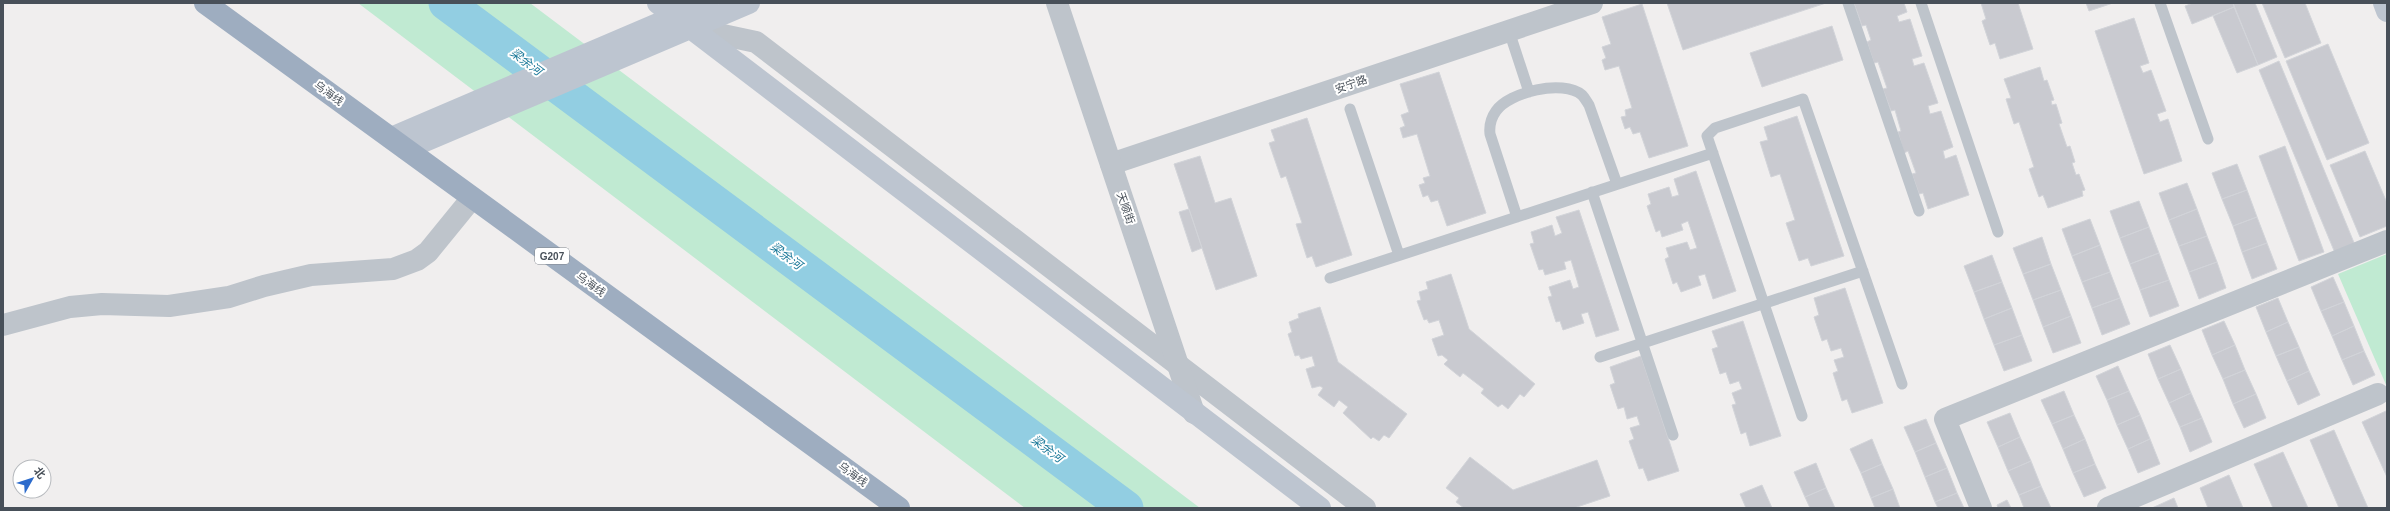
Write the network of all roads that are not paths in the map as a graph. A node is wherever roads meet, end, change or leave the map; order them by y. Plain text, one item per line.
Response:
1 (205, 3) edge
2 (658, 3) edge
3 (707, 3) edge
4 (749, 3) edge
5 (1057, 3) edge
6 (1592, 3) edge
7 (1848, 3) edge
8 (1920, 3) edge
9 (2384, 3) edge
10 (2162, 4) edge
11 (2387, 11) edge
12 (683, 22) junction
13 (1509, 31) junction
14 (1529, 92) junction
15 (1350, 109) dead end
16 (2208, 139) dead end
17 (398, 144) junction
18 (1713, 153) junction
19 (1111, 164) junction
20 (1617, 184) junction
21 (1592, 192) junction
22 (472, 198) junction
23 (1919, 211) dead end
24 (1518, 217) junction
25 (1998, 232) dead end
26 (2387, 241) edge
27 (1399, 255) junction
28 (1863, 271) junction
29 (1330, 278) dead end
30 (1764, 304) junction
31 (3, 326) edge
32 (1642, 343) junction
33 (1600, 357) dead end
34 (1179, 366) junction
35 (1902, 384) dead end
36 (2378, 394) dead end
37 (1194, 413) junction
38 (1802, 416) dead end
39 (1673, 435) dead end
40 (899, 508) edge
41 (1320, 508) edge
42 (1366, 508) edge
43 (1981, 508) edge
44 (2108, 508) edge

1 - 17 highway, 乌海线 / G207
2 - 12 main road
3 - 12 main road
4 - 12 main road
5 - 19 street, 天顺街
6 - 13 street, 安宁路
7 - 23 lane
8 - 25 lane
9 - 11 main road
10 - 16 lane
12 - 17 main road
12 - 34 street
12 - 37 main road
13 - 14 lane
13 - 19 street, 安宁路
14 - 20 lane
14 - 24 lane
15 - 27 lane
17 - 22 highway, 乌海线 / G207
18 - 20 lane
18 - 28 lane
18 - 30 lane
19 - 34 street, 天顺街
20 - 21 lane
21 - 24 lane
21 - 32 lane
22 - 31 street
22 - 40 highway, 乌海线 / G207
24 - 27 lane
26 - 43 street
27 - 29 lane
28 - 30 lane
28 - 35 lane
30 - 32 lane
30 - 38 lane
32 - 33 lane
32 - 39 lane
34 - 37 street, 天顺街
34 - 42 street
36 - 44 street
37 - 41 main road

